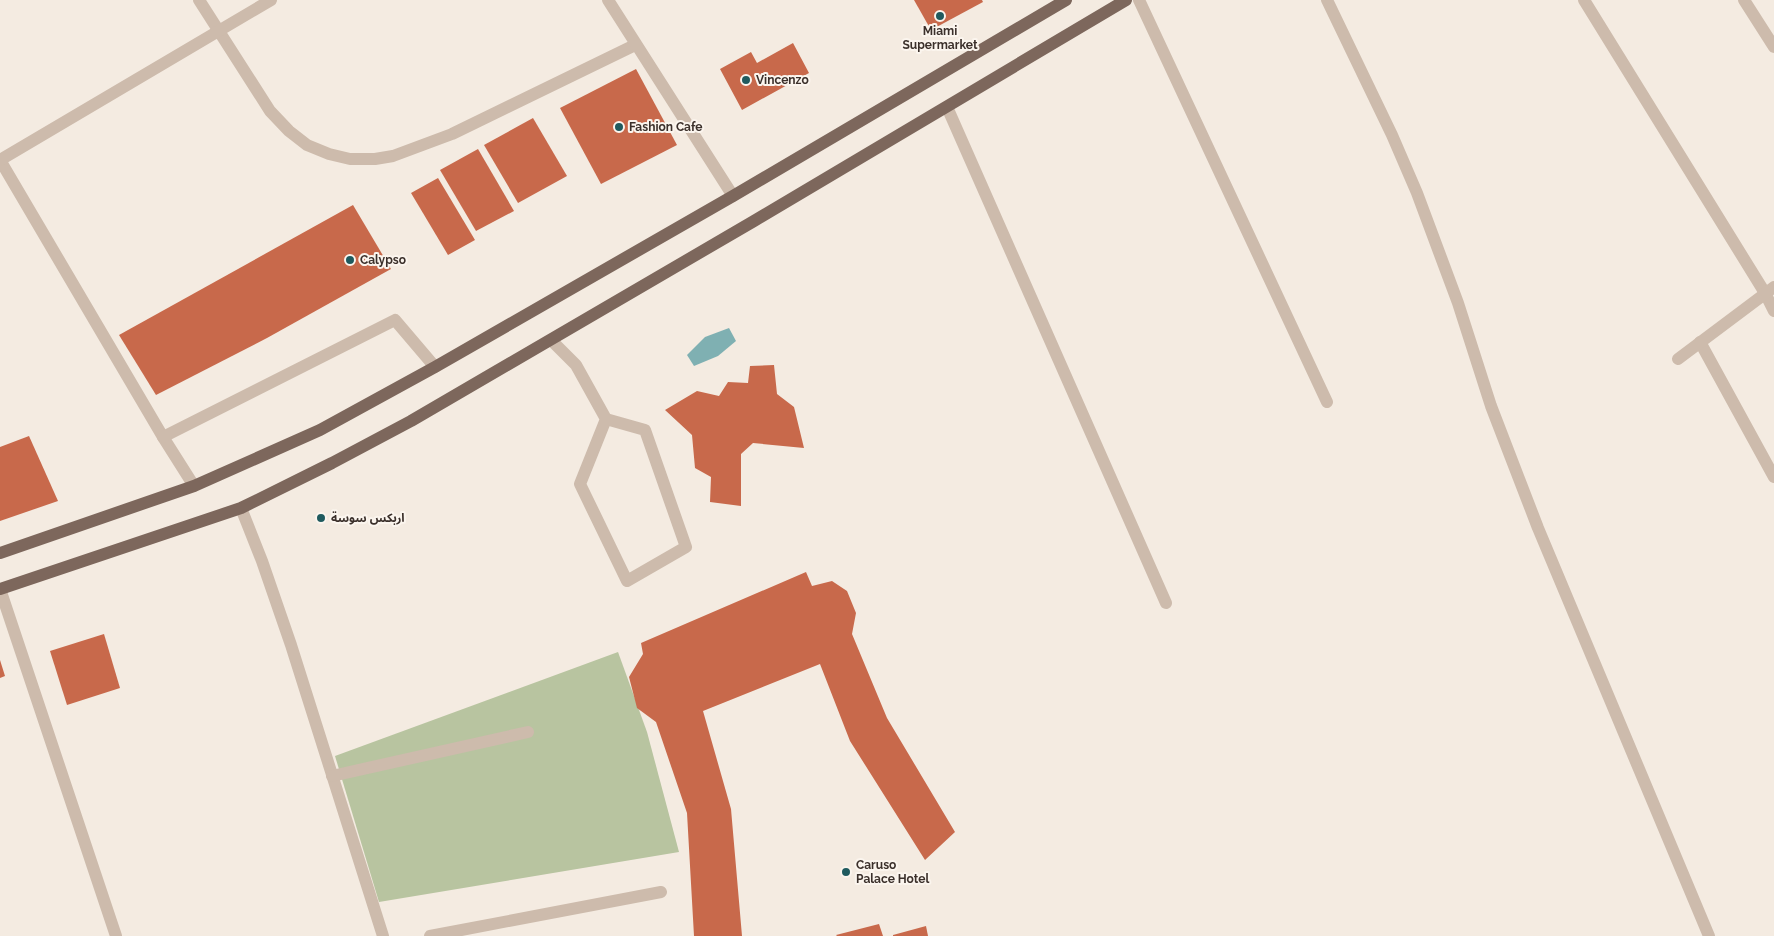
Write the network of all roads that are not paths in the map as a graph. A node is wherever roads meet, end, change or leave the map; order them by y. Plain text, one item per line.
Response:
1 (199, 0) edge
2 (271, 0) edge
3 (608, 0) edge
4 (1066, 0) edge
5 (1126, 0) edge
6 (1139, 0) edge
7 (1328, 0) edge
8 (1584, 0) edge
9 (1744, 0) edge
10 (218, 31) junction
11 (635, 45) junction
12 (1774, 47) edge
13 (947, 107) junction
14 (0, 160) edge
15 (733, 196) junction
16 (1770, 290) edge
17 (1774, 311) edge
18 (551, 340) junction
19 (1700, 342) junction
20 (1678, 359) dead end
21 (435, 367) junction
22 (1327, 402) dead end
23 (606, 419) junction
24 (163, 437) junction
25 (1774, 477) edge
26 (194, 486) junction
27 (241, 508) junction
28 (0, 553) edge
29 (0, 589) edge
30 (1166, 603) dead end
31 (528, 732) dead end
32 (332, 776) junction
33 (662, 892) dead end
34 (116, 936) edge
35 (383, 936) edge
36 (430, 936) edge
37 (1709, 936) edge

1 - 10 street
2 - 10 street
3 - 11 street
4 - 15 main road
5 - 13 main road
6 - 22 street
7 - 37 street
8 - 16 street
9 - 12 street
10 - 11 street
10 - 14 street
11 - 15 street
13 - 18 main road
13 - 30 street
14 - 24 street
15 - 21 main road
16 - 17 street
16 - 19 street
18 - 23 street
18 - 27 main road
19 - 20 street
19 - 25 street
21 - 24 street
21 - 26 main road
23 - 23 street
24 - 26 street
26 - 28 main road
27 - 29 main road
27 - 32 street
29 - 34 street
31 - 32 street
32 - 35 street
33 - 36 street

